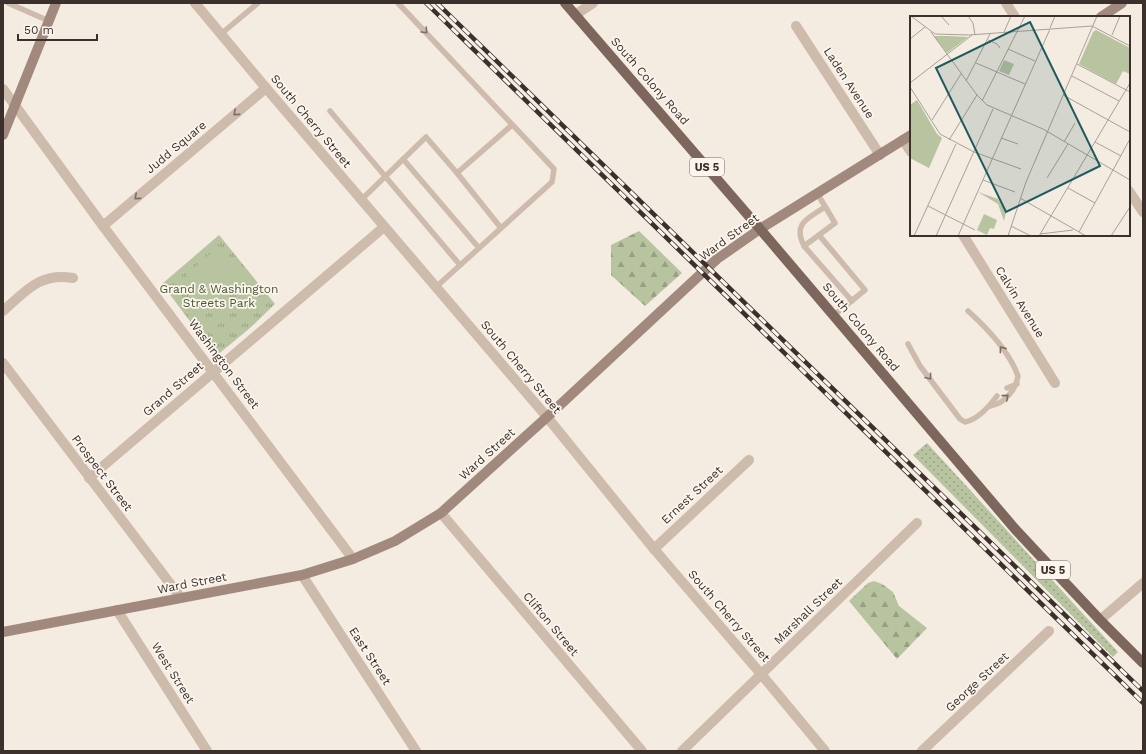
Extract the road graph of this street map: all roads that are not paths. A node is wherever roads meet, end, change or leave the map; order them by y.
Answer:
1 (8, 3) edge
2 (56, 3) edge
3 (195, 3) edge
4 (258, 3) edge
5 (398, 3) edge
6 (565, 3) edge
7 (593, 3) edge
8 (1006, 3) edge
9 (1122, 3) edge
10 (575, 15) junction
11 (1014, 16) edge
12 (1102, 16) edge
13 (49, 21) junction
14 (796, 26) dead end
15 (221, 34) junction
16 (266, 88) junction
17 (3, 89) edge
18 (15, 105) junction
19 (330, 111) dead end
20 (512, 125) junction
21 (3, 135) edge
22 (907, 138) edge
23 (910, 148) edge
24 (880, 155) junction
25 (403, 159) junction
26 (456, 173) junction
27 (385, 177) junction
28 (1130, 192) edge
29 (817, 194) junction
30 (361, 200) junction
31 (825, 207) junction
32 (1143, 212) edge
33 (103, 226) junction
34 (384, 227) junction
35 (501, 228) junction
36 (760, 229) junction
37 (819, 235) junction
38 (964, 236) edge
39 (804, 246) junction
40 (479, 248) junction
41 (460, 265) junction
42 (73, 278) dead end
43 (436, 287) junction
44 (852, 301) junction
45 (3, 311) edge
46 (968, 311) dead end
47 (834, 315) junction
48 (908, 344) dead end
49 (3, 363) edge
50 (213, 371) junction
51 (1055, 383) dead end
52 (1017, 384) junction
53 (1007, 388) dead end
54 (997, 396) dead end
55 (990, 406) junction
56 (547, 418) junction
57 (749, 460) dead end
58 (89, 478) junction
59 (441, 513) junction
60 (917, 523) dead end
61 (654, 549) junction
62 (353, 559) junction
63 (302, 575) junction
64 (1143, 583) edge
65 (181, 598) junction
66 (117, 610) junction
67 (1100, 620) junction
68 (1049, 631) dead end
69 (3, 632) edge
70 (1143, 662) edge
71 (761, 674) junction
72 (207, 751) edge
73 (416, 751) edge
74 (642, 751) edge
75 (682, 751) edge
76 (825, 751) edge
77 (922, 751) edge

1 - 13 lane
2 - 13 street
3 - 15 street, South Cherry Street
4 - 15 lane
5 -> 20 lane
6 - 10 main road, South Colony Road / US 5
7 - 10 street
8 - 11 street
9 - 12 street
10 - 36 main road, South Colony Road / US 5
13 - 18 street
14 - 24 street, Laden Avenue
15 - 16 street, South Cherry Street
16 - 30 street, South Cherry Street
16 -> 33 street, Judd Square
17 - 18 street, Washington Street
18 - 21 street
18 - 33 street, Washington Street
19 - 27 lane
20 - 26 lane
20 - 35 lane
22 - 23 street
22 - 24 street, Ward Street
24 - 29 street, Ward Street
25 - 26 lane
25 - 27 lane
25 - 40 lane
26 - 35 lane
27 - 30 lane
27 - 41 lane
28 - 32 street
29 - 31 lane
29 - 36 street, Ward Street
30 - 34 street, South Cherry Street
31 - 37 lane
31 - 39 lane
33 - 50 street, Washington Street
34 - 43 street, South Cherry Street
34 - 50 street, Grand Street
35 - 40 lane
36 - 47 main road, South Colony Road / US 5
36 - 56 street, Ward Street
37 - 39 lane
37 - 44 lane
38 - 51 street, Calvin Avenue
39 - 44 lane
40 - 41 lane
41 - 43 lane
42 - 45 street
43 - 56 street, South Cherry Street
44 - 47 lane
52 -> 46 lane
47 - 67 main road, South Colony Road / US 5
48 -> 55 lane
49 - 58 street, Prospect Street
50 - 58 street, Grand Street
50 - 62 street, Washington Street
52 - 53 lane
55 -> 52 lane
54 - 55 lane
56 - 59 street, Ward Street
56 - 61 street, South Cherry Street
57 - 61 street, Ernest Street
58 - 65 street, Prospect Street
59 - 62 street, Ward Street
59 - 74 street, Clifton Street
60 - 71 street, Marshall Street
61 - 71 street, South Cherry Street
62 - 63 street, Ward Street
63 - 65 street, Ward Street
63 - 73 street, East Street
64 - 67 street
65 - 66 street, Ward Street
66 - 69 street, Ward Street
66 - 72 street, West Street
67 - 70 main road, South Colony Road / US 5
68 - 77 street, George Street
71 - 75 street, Marshall Street
71 - 76 street, South Cherry Street

